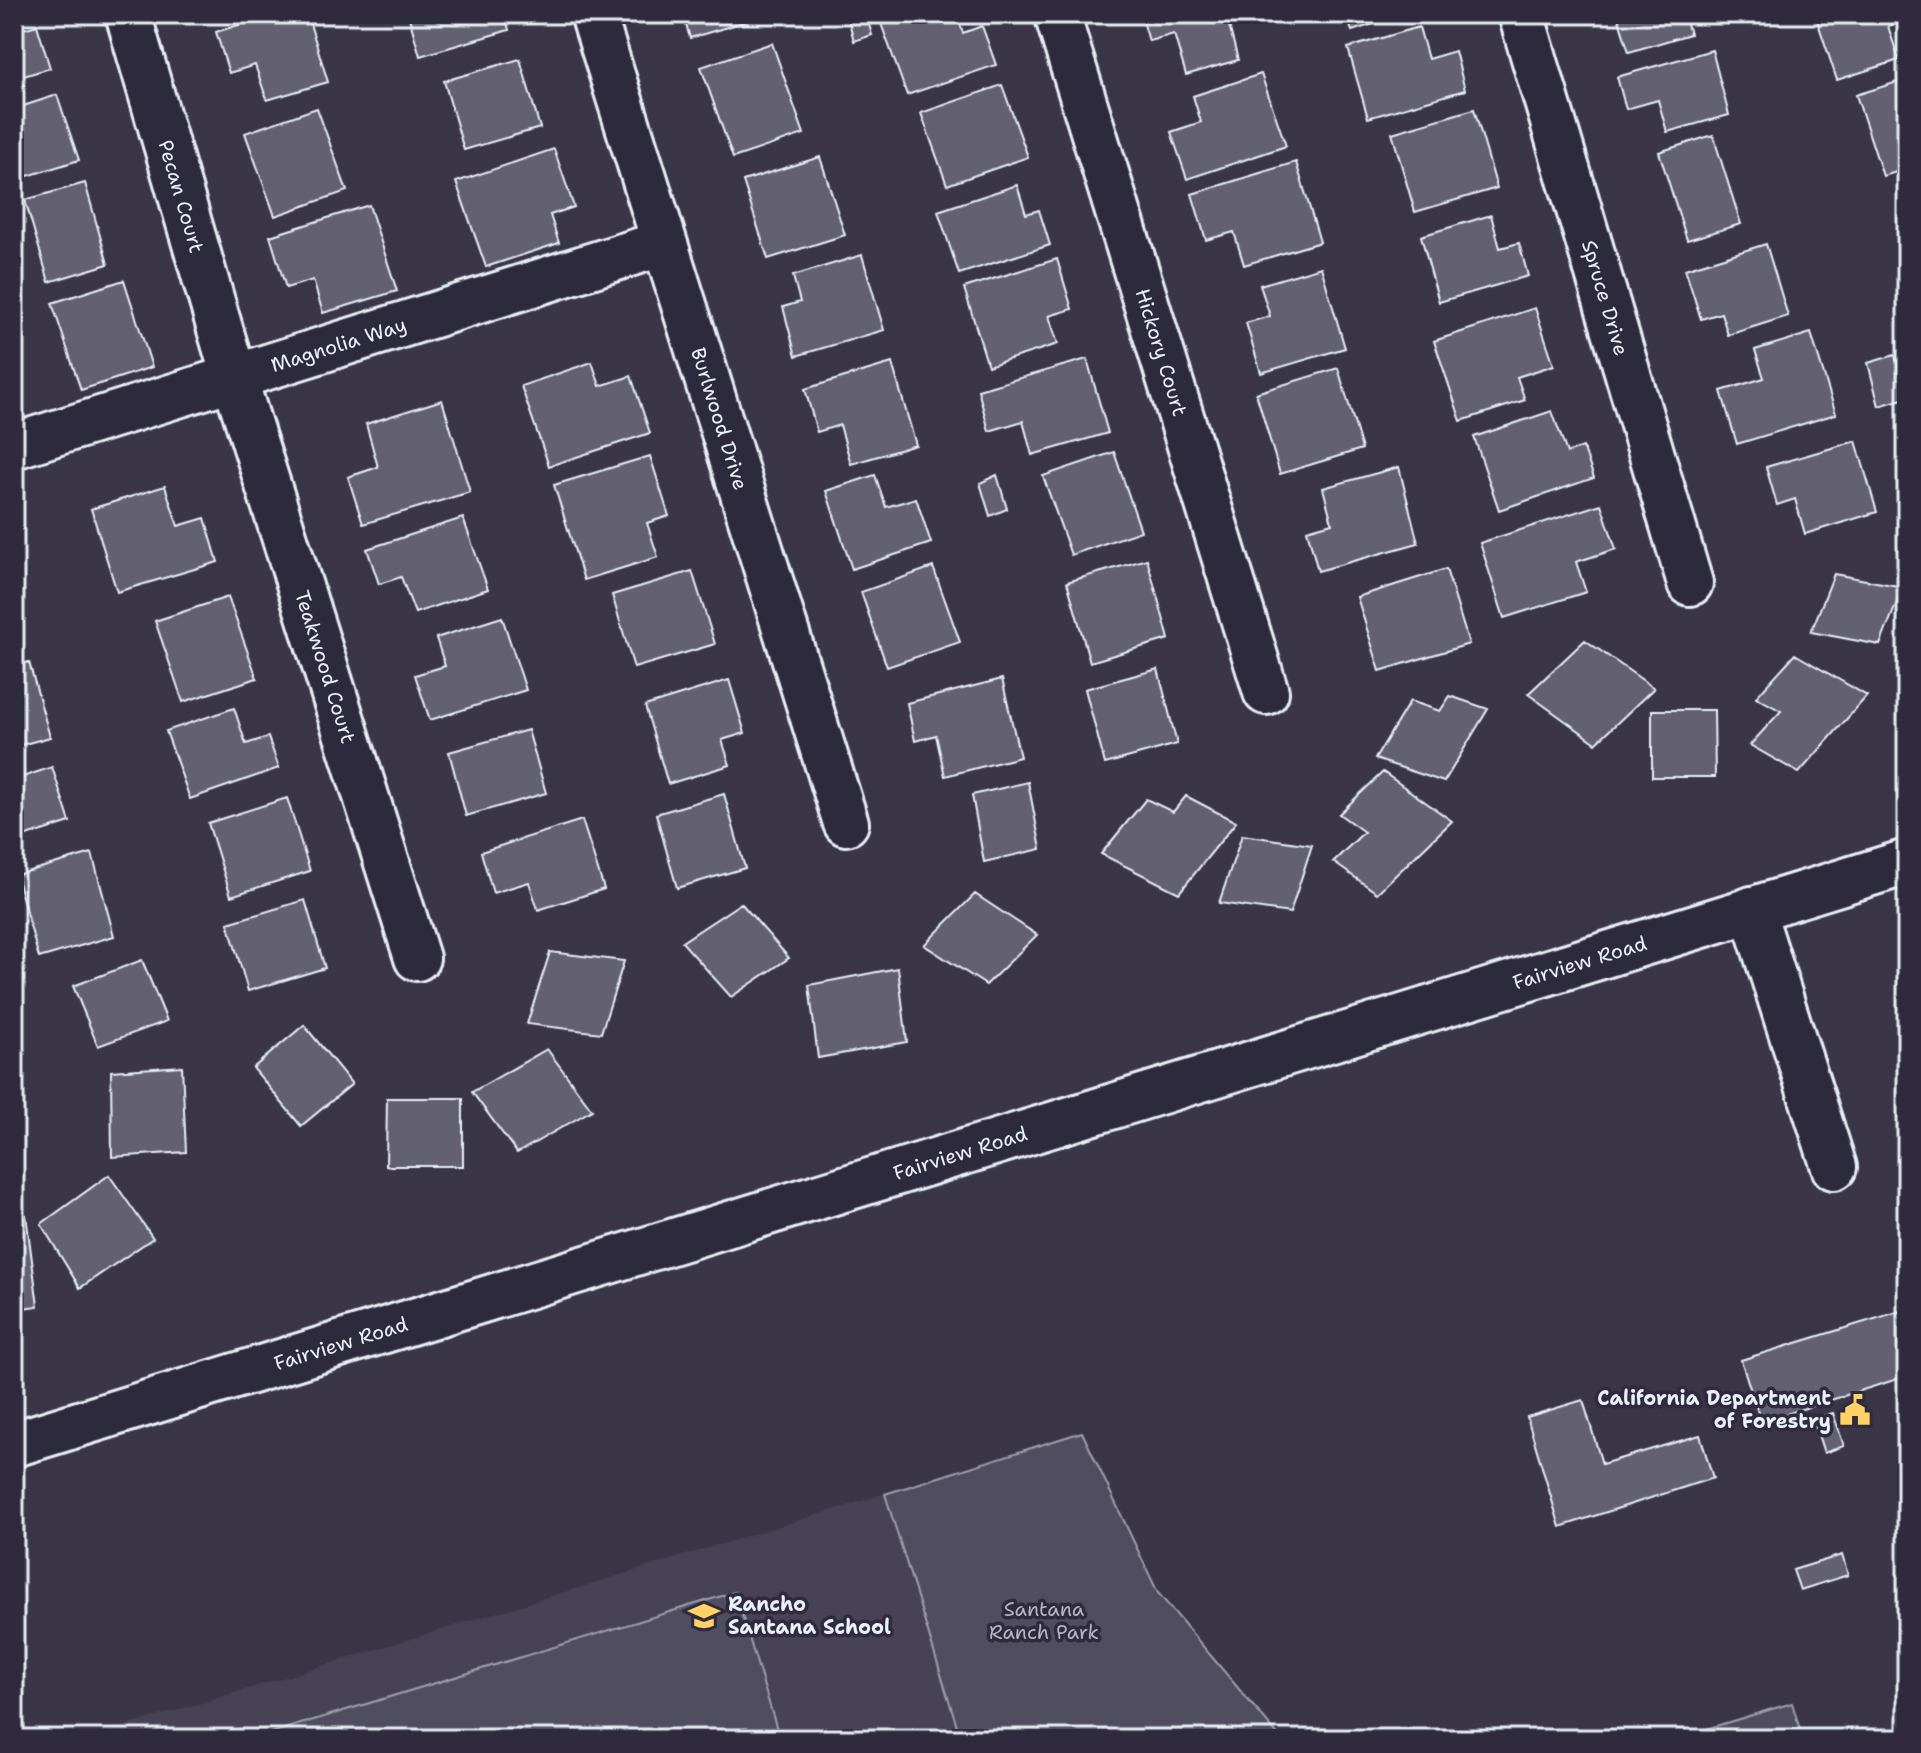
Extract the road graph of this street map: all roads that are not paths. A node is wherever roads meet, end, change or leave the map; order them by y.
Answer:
1 (128, 14) edge
2 (593, 14) edge
3 (1057, 14) edge
4 (1521, 14) edge
5 (664, 243) junction
6 (234, 377) junction
7 (14, 446) edge
8 (1690, 583) dead end
9 (1266, 692) dead end
10 (846, 823) dead end
11 (1907, 862) edge
12 (1752, 909) junction
13 (417, 958) dead end
14 (1834, 1167) dead end
15 (14, 1444) edge

1 - 6 street, Pecan Court
2 - 5 street, Burlwood Drive
3 - 9 street, Hickory Court
4 - 8 street, Spruce Drive
5 - 6 street, Magnolia Way
5 - 10 street, Burlwood Drive
6 - 7 street, Magnolia Way
6 - 13 street, Teakwood Court
11 - 12 street, Fairview Road
12 - 14 street
12 - 15 street, Fairview Road

